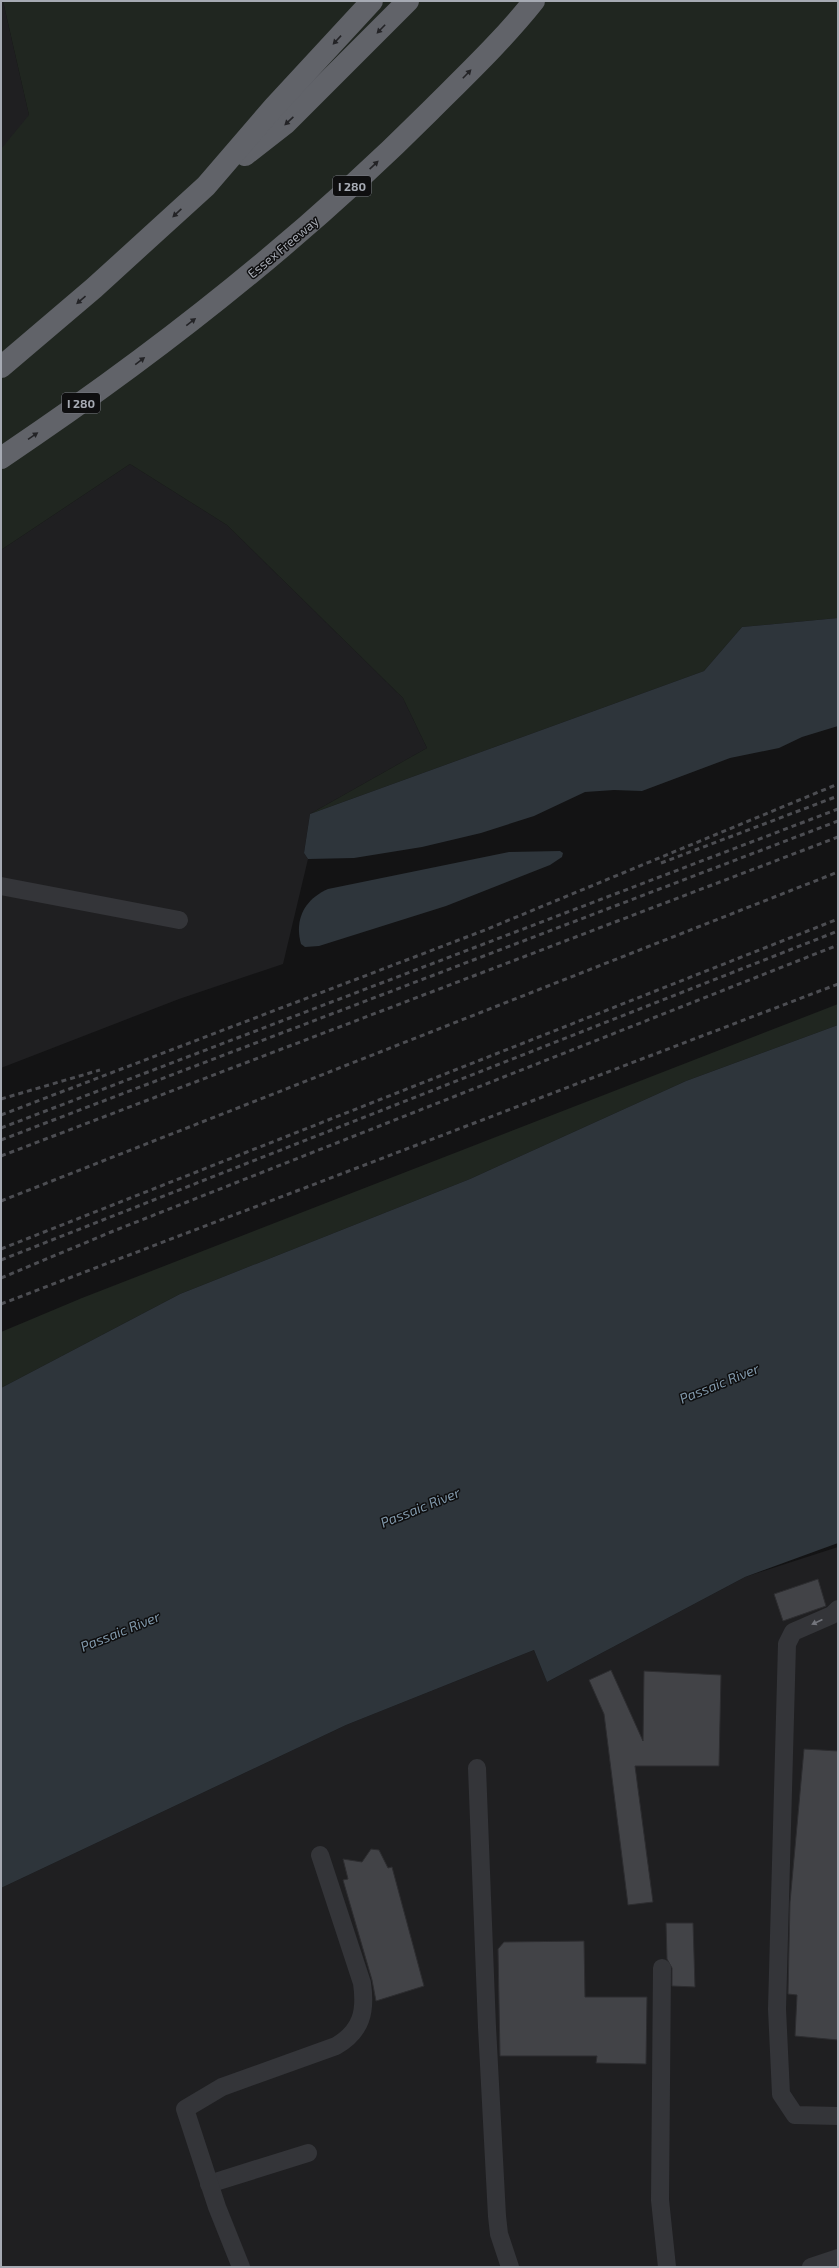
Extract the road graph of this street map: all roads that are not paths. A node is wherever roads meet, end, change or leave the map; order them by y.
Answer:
1 (372, 1) edge
2 (408, 1) edge
3 (533, 4) edge
4 (206, 186) junction
5 (1, 367) edge
6 (1, 458) edge
7 (1, 886) edge
8 (179, 920) dead end
9 (838, 1609) edge
10 (477, 1768) dead end
11 (320, 1855) dead end
12 (662, 1968) dead end
13 (838, 2116) edge
14 (308, 2153) dead end
15 (209, 2184) junction
16 (838, 2258) edge
17 (241, 2267) edge
18 (510, 2267) edge
19 (667, 2267) edge
20 (811, 2267) edge

1 -> 4 highway
2 -> 4 highway
6 -> 3 highway, Essex Freeway / I 280
4 -> 5 highway
7 - 8 street
9 -> 13 street
10 - 18 street
11 - 15 street
12 - 19 street
14 - 15 street
15 - 17 street
16 - 20 street

